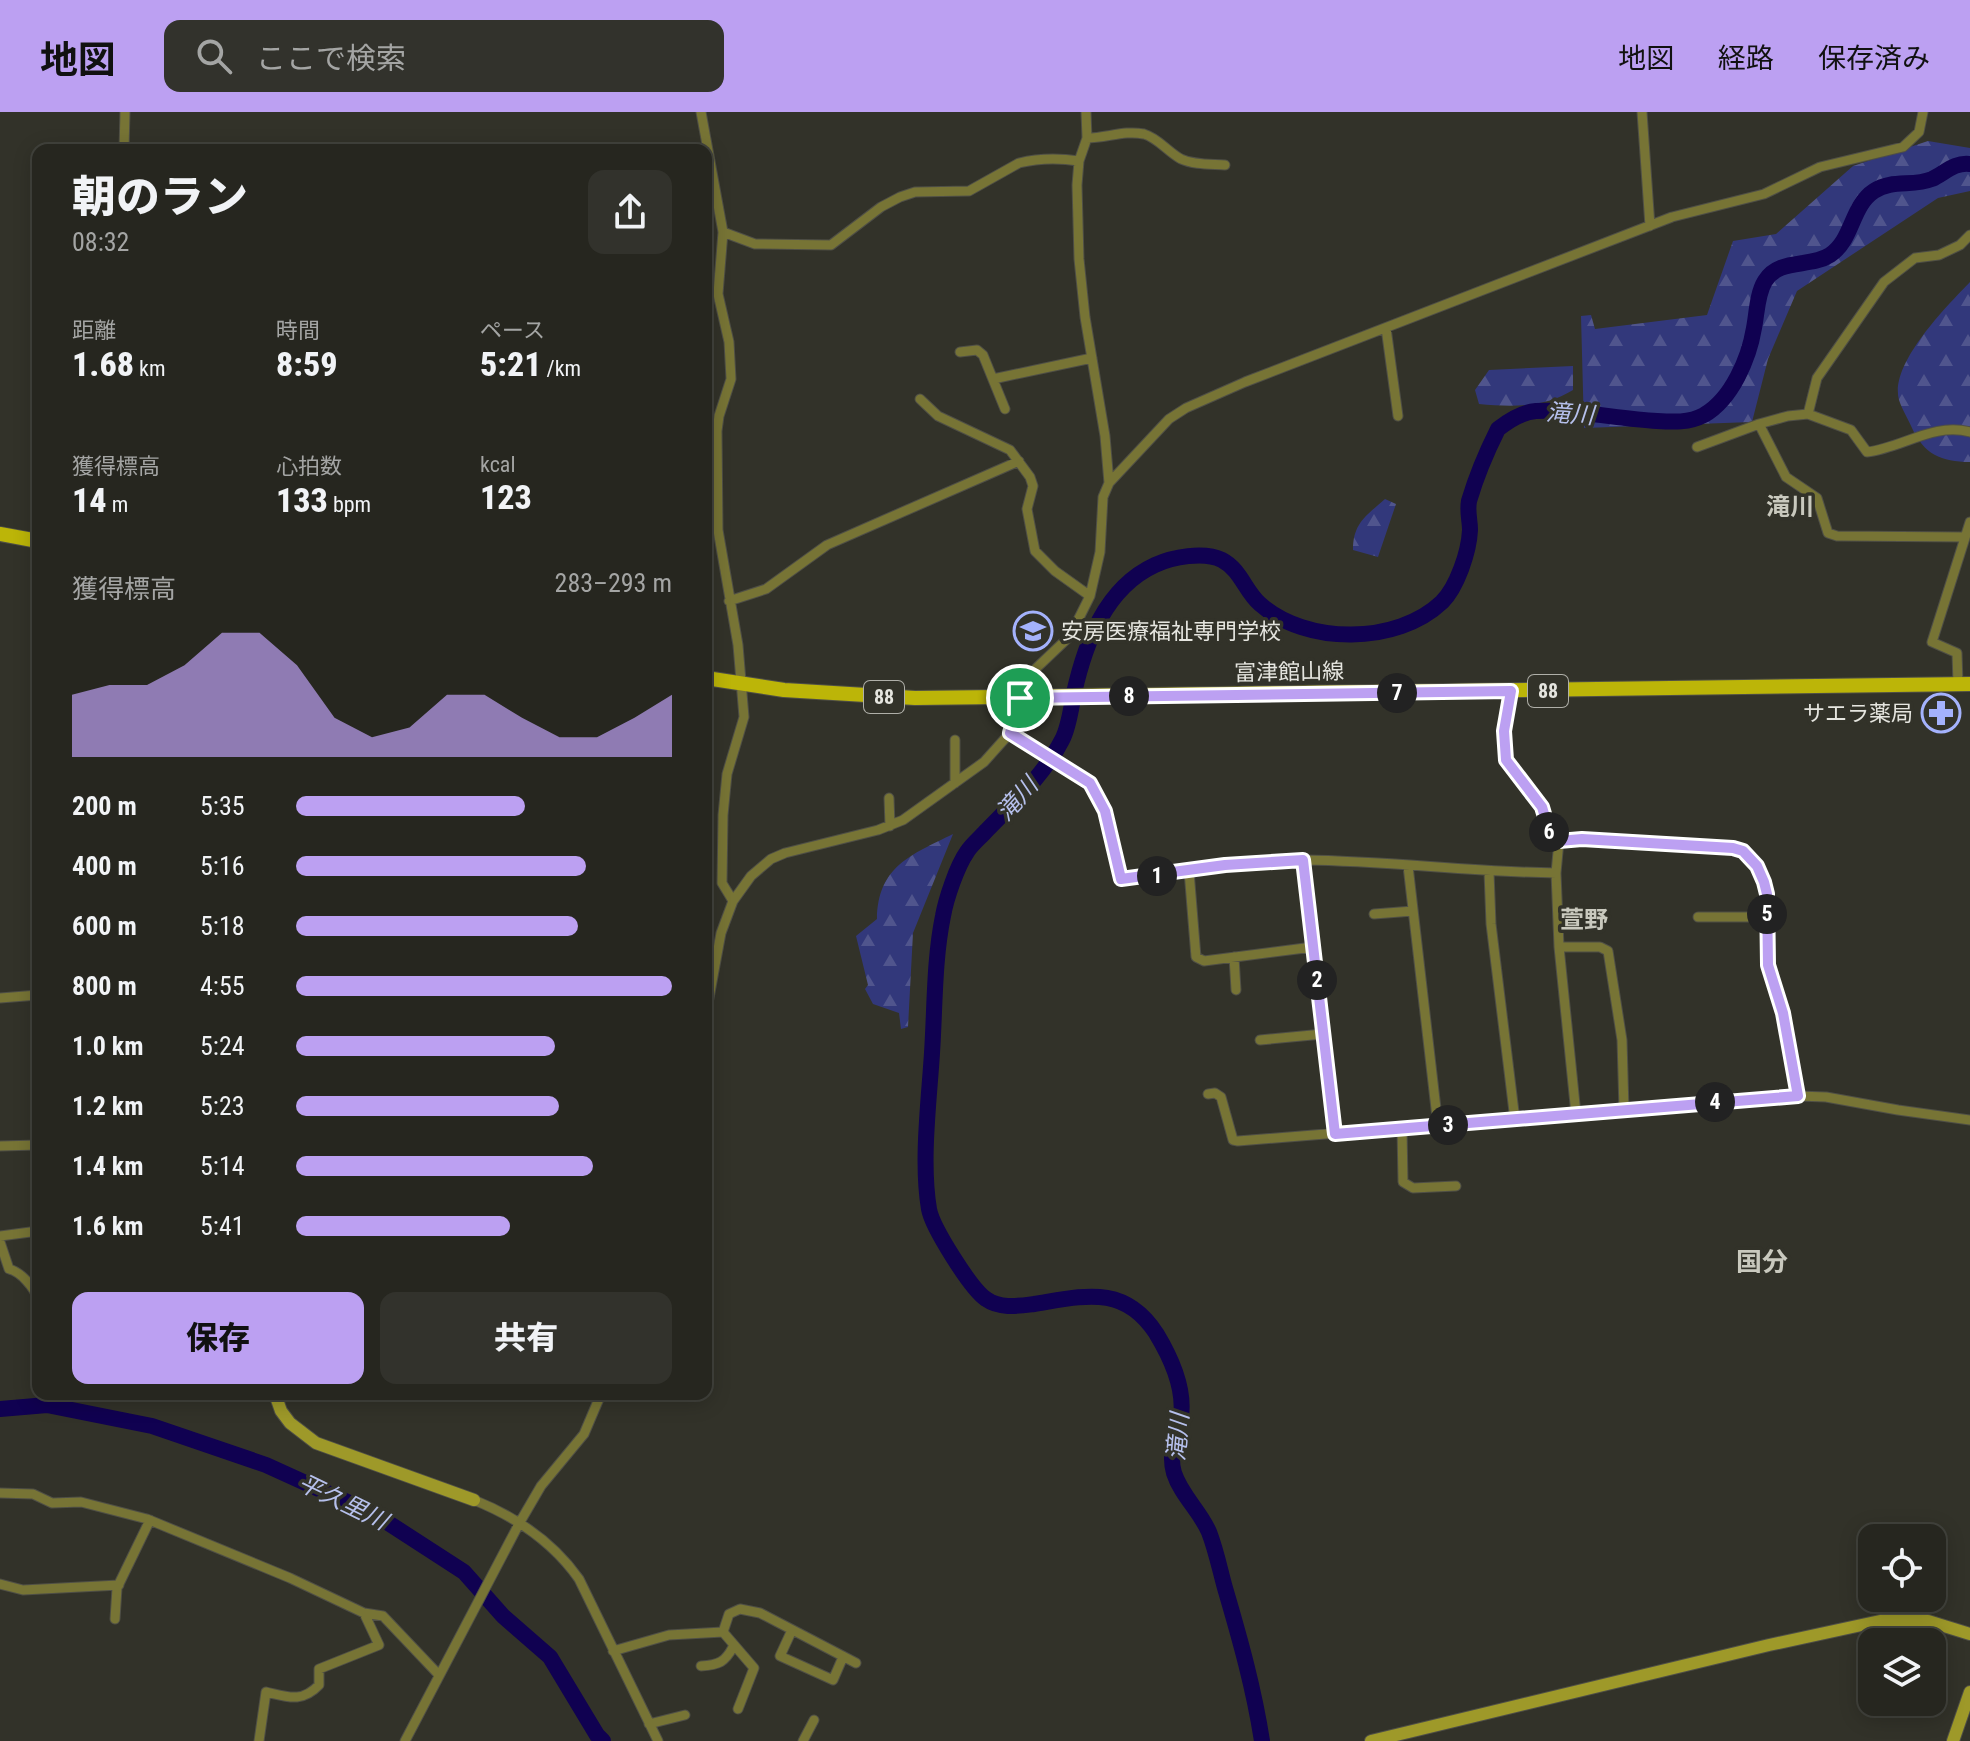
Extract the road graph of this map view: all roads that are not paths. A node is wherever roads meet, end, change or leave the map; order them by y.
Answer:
1 (125, 112) edge
2 (701, 112) edge
3 (1086, 112) edge
4 (1642, 112) edge
5 (1923, 112) edge
6 (1087, 138) junction
7 (124, 144) edge
8 (707, 144) edge
9 (1079, 161) junction
10 (1225, 165) dead end
11 (712, 172) edge
12 (1650, 226) junction
13 (723, 232) junction
14 (1970, 235) edge
15 (1386, 328) junction
16 (960, 352) dead end
17 (1092, 358) junction
18 (993, 379) junction
19 (920, 399) dead end
20 (1005, 409) dead end
21 (1808, 414) junction
22 (1398, 416) dead end
23 (1759, 424) junction
24 (1970, 432) edge
25 (1697, 447) dead end
26 (1019, 461) junction
27 (1109, 483) junction
28 (1970, 522) edge
29 (0, 534) edge
30 (1965, 537) junction
31 (32, 540) edge
32 (1090, 596) junction
33 (729, 601) junction
34 (712, 679) edge
35 (741, 684) junction
36 (1964, 684) edge
37 (1511, 691) junction
38 (1020, 698) junction
39 (1010, 733) junction
40 (955, 740) dead end
41 (955, 783) junction
42 (889, 798) dead end
43 (890, 826) junction
44 (1559, 841) junction
45 (1303, 860) junction
46 (1408, 866) junction
47 (1189, 871) junction
48 (1489, 872) junction
49 (1556, 873) junction
50 (733, 901) junction
51 (1413, 911) junction
52 (1374, 914) dead end
53 (1698, 917) dead end
54 (1767, 917) junction
55 (1313, 947) junction
56 (1559, 947) junction
57 (1234, 957) junction
58 (712, 982) edge
59 (1236, 990) dead end
60 (32, 995) edge
61 (0, 998) edge
62 (1323, 1034) junction
63 (1260, 1040) dead end
64 (1208, 1094) dead end
65 (1798, 1096) junction
66 (1624, 1110) junction
67 (1576, 1114) junction
68 (1515, 1120) junction
69 (1970, 1120) edge
70 (1438, 1126) junction
71 (1402, 1129) junction
72 (1335, 1134) junction
73 (32, 1145) edge
74 (0, 1146) edge
75 (1456, 1186) dead end
76 (32, 1232) edge
77 (0, 1239) edge
78 (4, 1270) edge
79 (32, 1288) edge
80 (277, 1400) edge
81 (598, 1400) edge
82 (0, 1493) edge
83 (474, 1500) joint
84 (150, 1520) junction
85 (520, 1522) junction
86 (0, 1584) edge
87 (119, 1585) junction
88 (364, 1613) junction
89 (115, 1619) dead end
90 (792, 1630) junction
91 (723, 1632) junction
92 (1970, 1634) edge
93 (733, 1647) junction
94 (613, 1651) junction
95 (843, 1657) junction
96 (856, 1663) dead end
97 (701, 1666) dead end
98 (439, 1675) junction
99 (1970, 1692) edge
100 (738, 1709) dead end
101 (685, 1715) dead end
102 (814, 1720) dead end
103 (649, 1724) junction
104 (259, 1741) edge
105 (405, 1741) edge
106 (658, 1741) edge
107 (803, 1741) edge
108 (1371, 1741) edge
109 (1953, 1741) edge

1 - 7 street
2 - 8 street
3 - 6 street
4 - 12 street
5 - 12 street
6 - 9 street
6 - 10 street
9 - 13 street
9 - 17 street
11 - 13 street
12 - 15 street
13 - 33 street
14 - 21 street
15 - 22 street
15 - 27 street
16 - 18 street
17 - 18 street
17 - 27 street
18 - 20 street
19 - 26 street
21 - 23 street
21 - 24 street
23 - 25 street
23 - 30 street
26 - 32 street
26 - 33 street
27 - 32 street
28 - 30 street
29 - 31 main road
30 - 36 street
32 - 38 street
33 - 35 street
34 - 35 main road, 富津館山線 / 88
35 - 38 main road, 富津館山線 / 88
35 - 50 street
36 - 37 main road, 富津館山線 / 88
37 - 38 main road, 富津館山線 / 88
37 - 44 street
38 - 39 street
39 - 41 street
39 - 47 street
40 - 41 street
41 - 43 street
42 - 43 street
43 - 50 street
44 - 49 street
44 - 54 street
45 - 46 street
45 - 47 street
45 - 55 street
46 - 48 street
46 - 51 street
47 - 57 street
48 - 49 street
48 - 68 street
49 - 56 street
50 - 58 street
51 - 52 street
51 - 70 street
53 - 54 street
54 - 65 street
55 - 57 street
55 - 62 street
56 - 66 street
56 - 67 street
57 - 59 street
60 - 61 street
62 - 63 street
62 - 72 street
64 - 72 street
65 - 66 street
65 - 69 street
66 - 67 street
67 - 68 street
68 - 70 street
70 - 71 street
71 - 72 street
71 - 75 street
73 - 74 street
76 - 77 street
77 - 78 street
78 - 79 street
80 - 83 street
81 - 85 street
82 - 84 street
83 - 85 street
84 - 87 street
84 - 88 street
85 - 94 street
85 - 98 street
86 - 87 street
87 - 89 street
88 - 98 street
88 - 104 street
90 - 91 street
90 - 95 street
90 - 95 street
91 - 93 street
91 - 94 street
92 - 108 street
93 - 97 street
93 - 100 street
94 - 103 street
95 - 96 street
98 - 105 street
99 - 109 street
101 - 103 street
102 - 107 street
103 - 106 street

